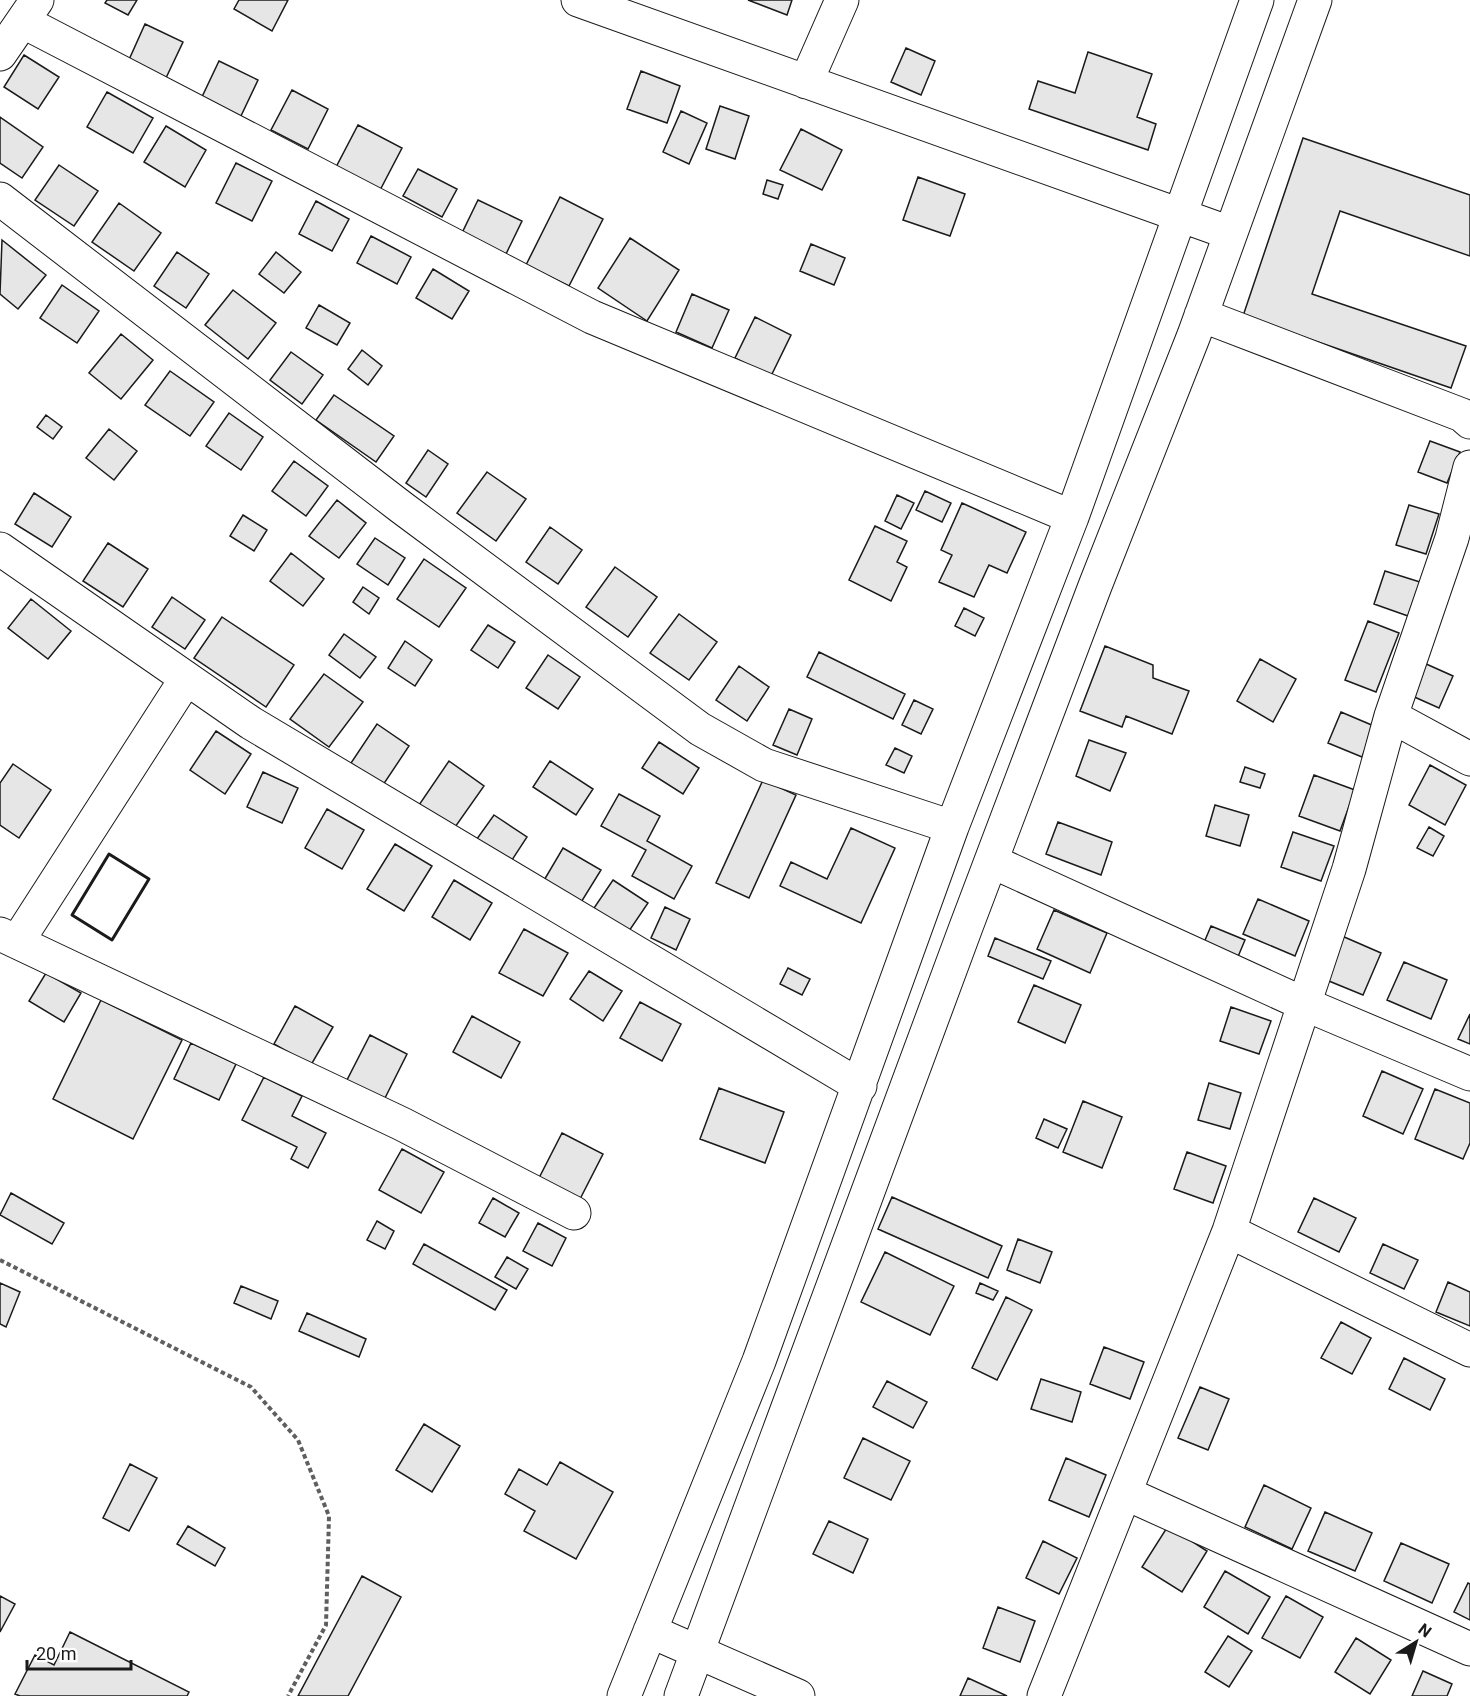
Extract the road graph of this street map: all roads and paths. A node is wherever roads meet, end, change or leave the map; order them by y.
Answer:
1 (578, 0) edge
2 (842, 0) edge
3 (1257, 0) edge
4 (1315, 0) edge
5 (30, 11) edge
6 (0, 54) edge
7 (806, 82) junction
8 (0, 200) edge
9 (1179, 214) junction
10 (1230, 233) junction
11 (1201, 315) junction
12 (1470, 422) edge
13 (1467, 487) edge
14 (1072, 517) junction
15 (0, 549) edge
16 (186, 679) junction
17 (1391, 716) junction
18 (1470, 759) edge
19 (952, 826) junction
20 (991, 861) junction
21 (8, 938) edge
22 (1302, 1003) junction
23 (1470, 1074) edge
24 (860, 1086) junction
25 (574, 1214) dead end
26 (1229, 1231) junction
27 (0, 1260) edge
28 (1470, 1350) edge
29 (1125, 1493) junction
30 (650, 1631) junction
31 (1470, 1649) edge
32 (697, 1652) junction
33 (288, 1696) edge
34 (624, 1696) edge
35 (681, 1696) edge
36 (798, 1696) edge
37 (1044, 1696) edge

1 - 7 street
2 - 7 street
3 - 9 street
4 - 10 street
5 - 6 street
5 - 14 street
7 - 9 street
8 - 19 street
9 - 10 street
9 - 14 street
10 - 11 street
11 - 12 street
11 - 20 street
13 - 17 street
14 - 19 street
15 - 16 street
16 - 21 street
16 - 24 street
17 - 18 street
17 - 22 street
19 - 24 street
20 - 22 street
20 - 32 street
21 - 25 street
22 - 23 street
22 - 26 street
24 - 30 street
26 - 28 street
26 - 29 street
27 - 33 path
29 - 31 street
29 - 37 street
30 - 32 street
30 - 34 street
32 - 35 street
32 - 36 street

